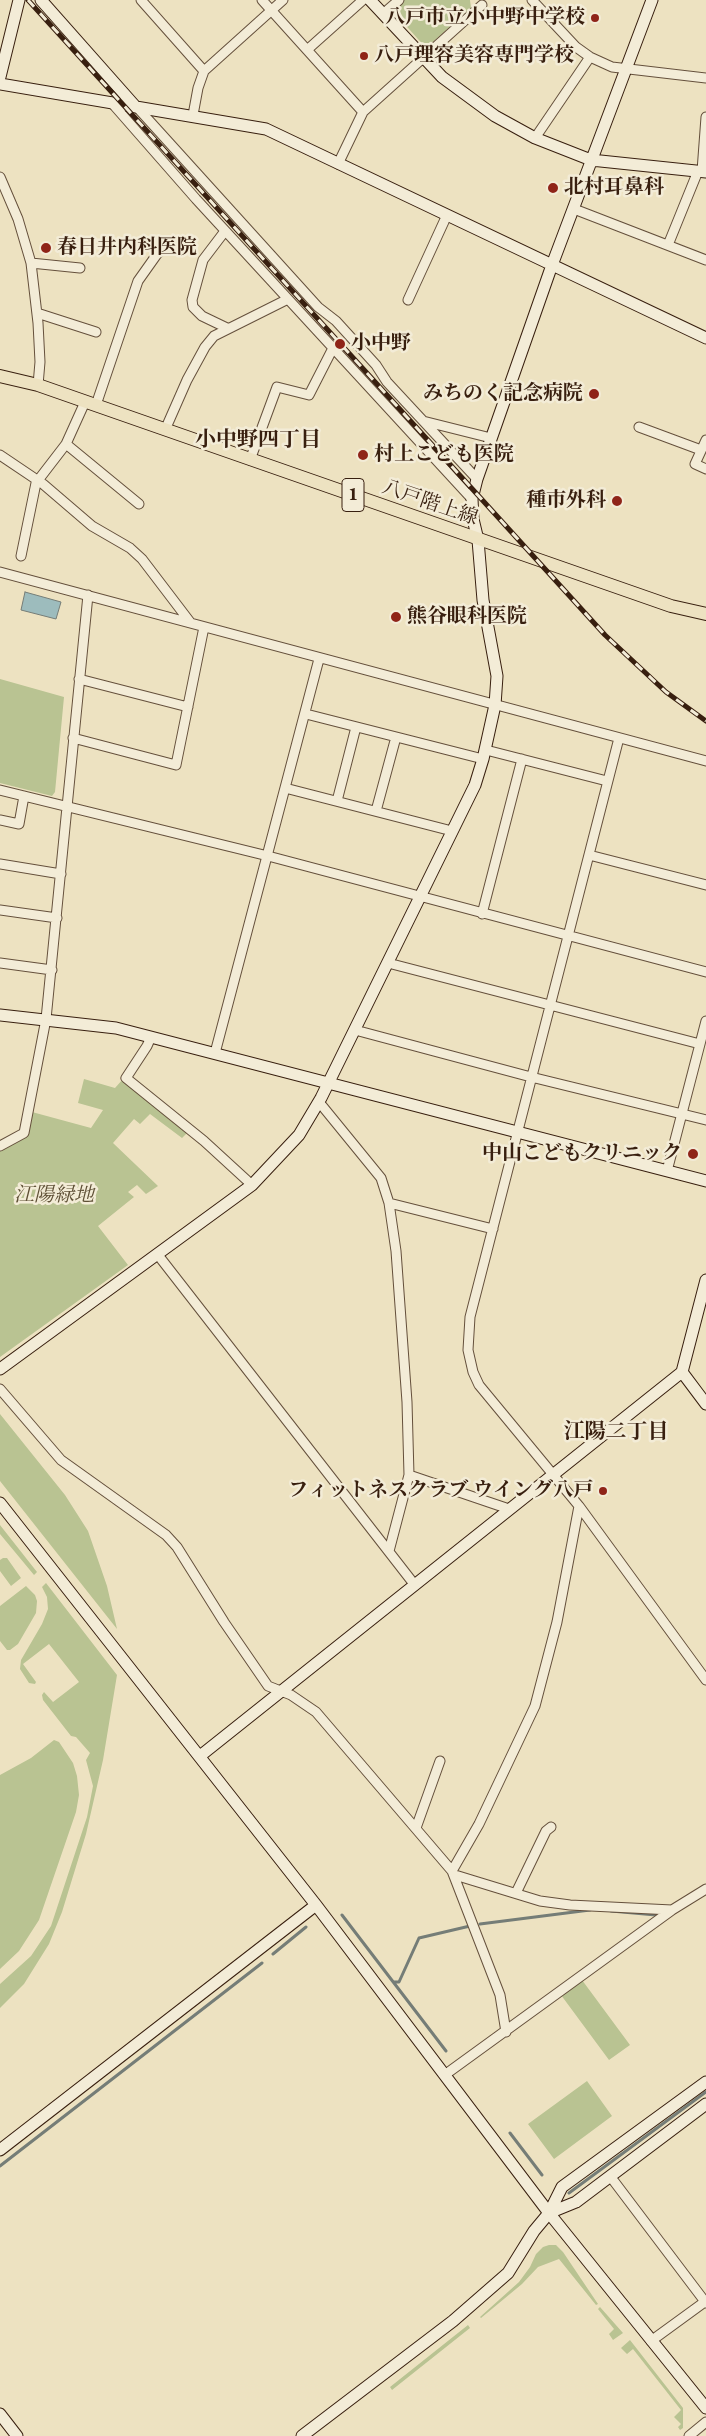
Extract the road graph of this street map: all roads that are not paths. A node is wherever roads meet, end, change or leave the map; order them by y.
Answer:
1 (20, 0) edge
2 (41, 0) edge
3 (140, 0) edge
4 (262, 0) edge
5 (283, 0) edge
6 (363, 0) edge
7 (370, 0) edge
8 (399, 0) edge
9 (532, 0) edge
10 (652, 0) edge
11 (482, 2) edge
12 (271, 11) junction
13 (383, 14) junction
14 (307, 50) junction
15 (590, 57) junction
16 (423, 58) junction
17 (625, 69) junction
18 (204, 71) junction
19 (0, 77) edge
20 (706, 78) edge
21 (0, 84) edge
22 (110, 101) junction
23 (134, 105) junction
24 (363, 112) junction
25 (193, 115) junction
26 (706, 117) edge
27 (535, 138) junction
28 (591, 160) junction
29 (338, 164) junction
30 (702, 171) edge
31 (0, 177) edge
32 (574, 209) junction
33 (447, 215) junction
34 (225, 231) junction
35 (668, 246) junction
36 (160, 250) dead end
37 (706, 260) edge
38 (31, 262) junction
39 (552, 265) junction
40 (80, 268) dead end
41 (288, 299) junction
42 (408, 300) dead end
43 (37, 313) junction
44 (227, 328) junction
45 (96, 332) dead end
46 (706, 338) edge
47 (333, 348) junction
48 (0, 376) edge
49 (38, 385) junction
50 (90, 404) junction
51 (423, 421) junction
52 (640, 427) dead end
53 (165, 430) junction
54 (491, 438) junction
55 (706, 440) edge
56 (66, 444) junction
57 (701, 450) junction
58 (0, 455) edge
59 (250, 460) junction
60 (706, 469) edge
61 (477, 479) junction
62 (38, 480) junction
63 (472, 499) junction
64 (139, 504) dead end
65 (478, 540) junction
66 (21, 556) dead end
67 (0, 572) edge
68 (88, 595) junction
69 (706, 614) edge
70 (190, 622) junction
71 (204, 627) junction
72 (319, 659) junction
73 (79, 679) junction
74 (495, 705) junction
75 (188, 707) junction
76 (306, 714) junction
77 (356, 727) junction
78 (396, 737) junction
79 (73, 738) junction
80 (619, 738) junction
81 (484, 754) junction
82 (522, 759) junction
83 (706, 761) edge
84 (607, 781) junction
85 (284, 788) junction
86 (0, 790) edge
87 (24, 796) junction
88 (337, 801) junction
89 (66, 807) junction
90 (376, 812) junction
91 (0, 820) edge
92 (452, 831) junction
93 (589, 855) junction
94 (268, 856) junction
95 (0, 864) edge
96 (61, 874) junction
97 (706, 884) edge
98 (420, 897) junction
99 (0, 910) edge
100 (482, 914) junction
101 (57, 918) junction
102 (568, 936) junction
103 (0, 963) edge
104 (388, 963) junction
105 (52, 970) junction
106 (706, 972) edge
107 (550, 1005) junction
108 (0, 1015) edge
109 (46, 1019) junction
110 (706, 1021) edge
111 (355, 1030) junction
112 (151, 1037) junction
113 (700, 1044) junction
114 (215, 1053) junction
115 (531, 1077) junction
116 (328, 1083) junction
117 (319, 1102) junction
118 (682, 1114) junction
119 (706, 1120) edge
120 (517, 1132) junction
121 (0, 1146) edge
122 (667, 1170) junction
123 (706, 1181) edge
124 (252, 1185) junction
125 (389, 1203) junction
126 (493, 1229) junction
127 (158, 1255) junction
128 (706, 1280) edge
129 (0, 1369) edge
130 (682, 1372) junction
131 (0, 1389) edge
132 (706, 1404) edge
133 (553, 1474) junction
134 (409, 1475) junction
135 (0, 1503) edge
136 (578, 1506) junction
137 (509, 1509) junction
138 (389, 1551) junction
139 (414, 1584) junction
140 (706, 1680) edge
141 (280, 1691) junction
142 (200, 1756) junction
143 (440, 1761) dead end
144 (551, 1827) dead end
145 (416, 1828) junction
146 (454, 1873) junction
147 (706, 1889) edge
148 (516, 1893) junction
149 (316, 1905) junction
150 (672, 1910) junction
151 (506, 2032) junction
152 (446, 2074) junction
153 (706, 2082) edge
154 (706, 2104) edge
155 (0, 2150) edge
156 (610, 2176) junction
157 (550, 2213) junction
158 (706, 2302) edge
159 (651, 2342) junction
160 (702, 2395) edge
161 (706, 2408) edge
162 (0, 2414) edge
163 (706, 2422) edge
164 (17, 2436) edge
165 (302, 2436) edge
166 (689, 2436) edge

1 - 19 street
2 - 23 street
3 - 18 street
4 - 12 street
5 - 12 street
6 - 14 street
7 - 13 street
8 - 13 street
9 - 15 street
10 - 17 street
11 - 16 street
12 - 14 street
12 - 18 street
13 - 16 street
14 - 24 street
15 - 17 street
15 - 27 street
16 - 24 street
16 - 27 street
17 - 20 street
17 - 28 street
18 - 25 street
21 - 22 street
22 - 23 street
22 - 34 street
23 - 25 street
23 - 51 street
24 - 29 street
25 - 29 street
26 - 30 street
27 - 28 street
28 - 30 street
28 - 32 street
29 - 33 street
30 - 35 street
31 - 38 street
32 - 35 street
32 - 39 street
33 - 39 street
33 - 42 street
34 - 41 street
34 - 44 street
35 - 37 street
36 - 50 street
38 - 40 street
38 - 43 street
39 - 46 street
39 - 54 street
41 - 44 street
41 - 47 street
43 - 45 street
43 - 49 street
44 - 53 street
47 - 59 street
47 - 63 street
48 - 49 main road, 八戸階上線 / 1
49 - 50 main road, 八戸階上線 / 1
50 - 53 main road, 八戸階上線 / 1
50 - 56 street
51 - 54 street
51 - 61 street
52 - 57 street
53 - 59 main road, 八戸階上線 / 1
54 - 61 street
55 - 57 street
56 - 62 street
56 - 64 street
57 - 60 street
58 - 62 street
59 - 65 main road, 八戸階上線 / 1
61 - 63 street
62 - 66 street
62 - 70 street
63 - 65 street
65 - 69 main road, 八戸階上線 / 1
65 - 74 street
67 - 68 street
68 - 70 street
68 - 73 street
70 - 71 street
71 - 72 street
71 - 75 street
72 - 74 street
72 - 76 street
73 - 75 street
73 - 79 street
74 - 80 street
74 - 81 street
75 - 79 street
76 - 77 street
76 - 85 street
77 - 78 street
77 - 88 street
78 - 81 street
78 - 90 street
79 - 89 street
80 - 83 street
80 - 84 street
81 - 82 street
81 - 92 street
82 - 84 street
82 - 100 street
84 - 93 street
85 - 88 street
85 - 94 street
86 - 87 street
87 - 89 street
87 - 91 street
88 - 90 street
89 - 94 street
89 - 96 street
90 - 92 street
92 - 98 street
93 - 97 street
93 - 102 street
94 - 98 street
94 - 114 street
95 - 96 street
96 - 101 street
98 - 100 street
98 - 104 street
99 - 101 street
100 - 102 street
101 - 105 street
102 - 106 street
102 - 107 street
103 - 105 street
104 - 107 street
104 - 111 street
105 - 109 street
107 - 113 street
107 - 115 street
108 - 109 street
109 - 112 street
109 - 121 street
110 - 113 street
111 - 115 street
111 - 116 street
112 - 114 street
112 - 124 street
113 - 118 street
114 - 116 street
115 - 118 street
115 - 120 street
116 - 117 street
116 - 120 street
117 - 124 street
117 - 125 street
118 - 119 street
118 - 122 street
120 - 122 street
120 - 126 street
122 - 123 street
124 - 127 street
125 - 126 street
125 - 134 street
126 - 133 street
127 - 129 street
127 - 138 street
128 - 130 street
130 - 132 street
130 - 133 street
131 - 141 street
133 - 136 street
133 - 137 street
134 - 137 street
134 - 138 street
135 - 142 street
136 - 140 street
136 - 146 street
137 - 139 street
138 - 139 street
139 - 141 street
141 - 142 street
141 - 145 street
142 - 149 street
143 - 145 street
144 - 148 street
145 - 146 street
146 - 148 street
146 - 151 street
147 - 150 street
148 - 150 street
149 - 152 street
149 - 155 street
150 - 151 street
151 - 152 street
152 - 157 street
153 - 157 street
154 - 156 street
156 - 157 street
156 - 158 street
157 - 159 street
157 - 165 street
158 - 159 street
159 - 160 street
160 - 161 street
162 - 164 street
163 - 166 street

